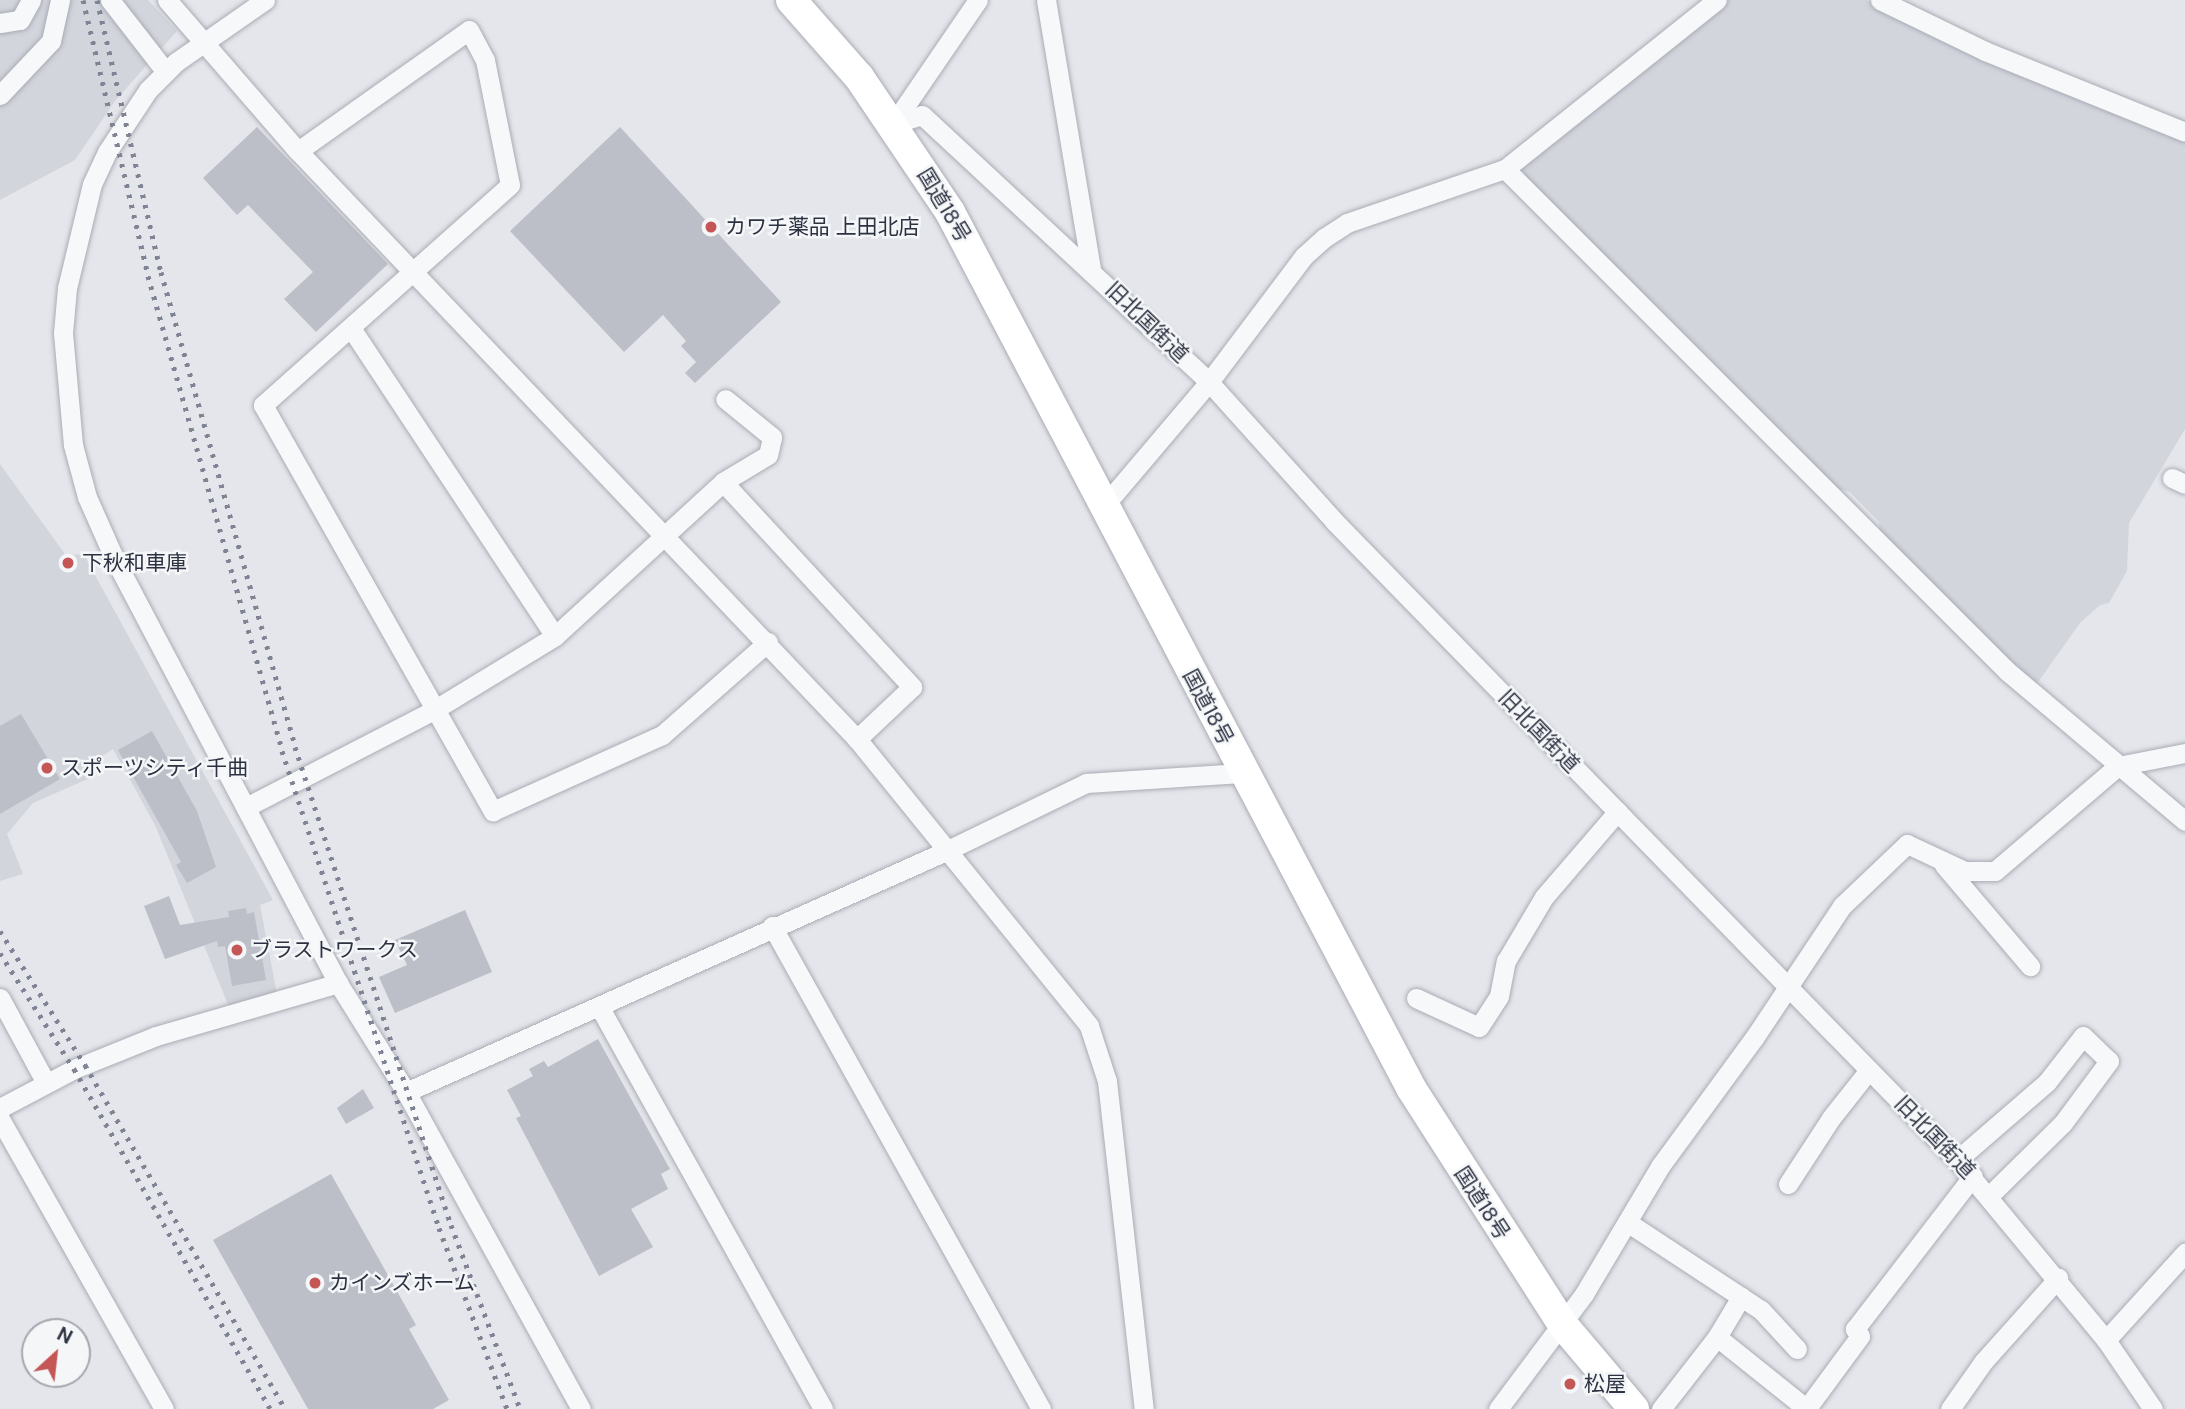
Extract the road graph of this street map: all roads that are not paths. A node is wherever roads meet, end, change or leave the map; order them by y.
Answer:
1 (32, 0) edge
2 (60, 0) edge
3 (110, 0) edge
4 (167, 0) edge
5 (265, 0) edge
6 (791, 0) edge
7 (978, 0) edge
8 (1046, 0) edge
9 (1717, 0) edge
10 (1880, 0) edge
11 (0, 23) edge
12 (205, 40) junction
13 (166, 72) junction
14 (3, 87) edge
15 (893, 124) junction
16 (2185, 132) edge
17 (298, 151) junction
18 (1505, 169) junction
19 (1091, 268) junction
20 (412, 271) junction
21 (351, 328) junction
22 (1209, 382) junction
23 (725, 399) dead end
24 (723, 482) junction
25 (1103, 507) junction
26 (667, 535) junction
27 (555, 636) junction
28 (768, 642) junction
29 (434, 709) junction
30 (857, 739) junction
31 (2185, 754) edge
32 (2118, 766) junction
33 (1242, 773) junction
34 (248, 806) junction
35 (1618, 811) junction
36 (2185, 821) edge
37 (946, 851) junction
38 (1939, 859) junction
39 (772, 926) junction
40 (2030, 965) dead end
41 (338, 983) junction
42 (1788, 987) junction
43 (0, 998) edge
44 (1416, 998) dead end
45 (600, 1008) junction
46 (1869, 1070) junction
47 (46, 1083) junction
48 (406, 1092) junction
49 (0, 1108) edge
50 (0, 1119) edge
51 (1957, 1160) junction
52 (1973, 1176) junction
53 (1788, 1184) dead end
54 (1990, 1195) junction
55 (1627, 1222) junction
56 (2185, 1253) edge
57 (2058, 1278) junction
58 (1741, 1297) junction
59 (1563, 1325) junction
60 (1717, 1337) junction
61 (2106, 1340) junction
62 (1797, 1349) dead end
63 (164, 1409) edge
64 (581, 1409) edge
65 (823, 1409) edge
66 (1041, 1409) edge
67 (1144, 1409) edge
68 (1498, 1409) edge
69 (1634, 1409) edge
70 (1661, 1409) edge
71 (1807, 1409) edge
72 (1950, 1409) edge
73 (2153, 1409) edge

1 - 11 street
2 - 14 street
3 - 13 street
4 - 12 street
5 - 12 street
6 - 15 highway, 国道18号
7 - 15 street
8 - 19 street, 旧北国街道
9 - 18 street
10 - 16 street
12 - 13 street
12 - 17 street
13 - 34 street
15 - 19 street
15 - 25 highway, 国道18号
17 - 20 street
17 - 20 street
18 - 22 street
18 - 32 street
19 - 22 street, 旧北国街道
20 - 21 street
20 - 26 street
21 - 27 street
21 - 29 street
22 - 25 street
22 - 35 street, 旧北国街道
23 - 24 street
24 - 26 street
24 - 30 street
25 - 33 highway, 国道18号
26 - 27 street
26 - 28 street
27 - 29 street
28 - 29 street
28 - 30 street
29 - 34 street
30 - 37 street
31 - 32 street
32 - 36 street
32 - 38 street
33 - 37 street
33 - 59 highway, 国道18号
34 - 41 street
35 - 42 street, 旧北国街道
35 - 44 street
37 - 39 street
37 - 67 street
38 - 40 street
38 - 42 street
39 - 45 street
39 - 66 street
41 - 47 street
41 - 48 street
42 - 46 street, 旧北国街道
42 - 55 street
43 - 47 street
45 - 48 street
45 - 65 street
46 - 51 street, 旧北国街道
46 - 53 street
47 - 49 street
48 - 64 street
50 - 63 street
51 - 52 street, 旧北国街道
51 - 54 street
52 - 54 street, 旧北国街道
52 - 71 street
54 - 57 street, 旧北国街道
55 - 58 street
55 - 59 street
56 - 61 street
57 - 61 street, 旧北国街道
57 - 72 street
58 - 60 street
58 - 62 street
59 - 68 street
59 - 69 highway, 国道18号
60 - 70 street
60 - 71 street
61 - 73 street, 旧北国街道

